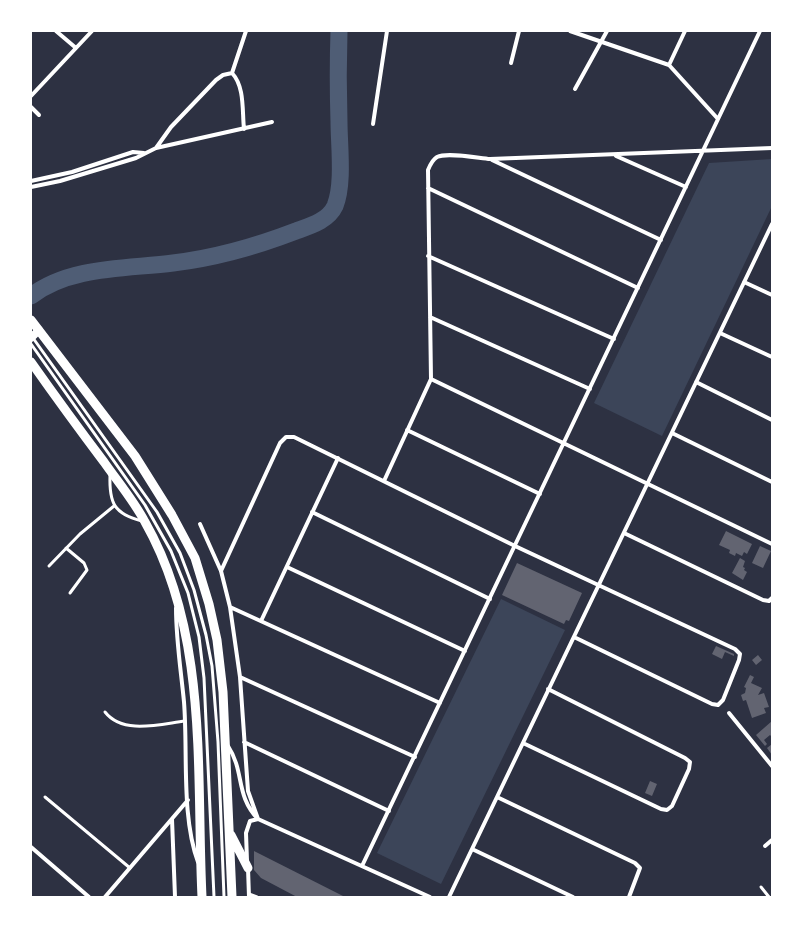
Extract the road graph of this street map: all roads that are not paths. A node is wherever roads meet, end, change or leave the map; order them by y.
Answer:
1 (56, 31) edge
2 (92, 31) edge
3 (246, 31) edge
4 (387, 31) edge
5 (519, 31) edge
6 (570, 31) edge
7 (607, 31) edge
8 (685, 31) edge
9 (760, 31) edge
10 (602, 42) junction
11 (76, 48) junction
12 (511, 63) dead end
13 (669, 65) junction
14 (232, 74) junction
15 (575, 89) dead end
16 (31, 96) edge
17 (31, 107) edge
18 (40, 115) dead end
19 (718, 119) junction
20 (272, 122) dead end
21 (373, 124) dead end
22 (244, 129) junction
23 (156, 148) junction
24 (772, 148) edge
25 (703, 151) junction
26 (144, 153) junction
27 (614, 155) junction
28 (490, 159) junction
29 (31, 181) edge
30 (31, 187) edge
31 (686, 187) junction
32 (428, 188) junction
33 (772, 224) edge
34 (770, 232) edge
35 (661, 240) junction
36 (428, 256) junction
37 (744, 282) junction
38 (638, 288) junction
39 (772, 295) edge
40 (430, 317) junction
41 (31, 320) edge
42 (720, 333) junction
43 (33, 337) edge
44 (614, 339) junction
45 (772, 357) edge
46 (31, 362) edge
47 (430, 379) junction
48 (696, 382) junction
49 (590, 389) junction
50 (772, 420) edge
51 (407, 430) junction
52 (672, 433) junction
53 (564, 443) junction
54 (338, 458) junction
55 (110, 472) junction
56 (384, 481) junction
57 (772, 482) edge
58 (648, 483) junction
59 (540, 494) junction
60 (114, 506) junction
61 (312, 512) junction
62 (145, 522) junction
63 (200, 524) dead end
64 (624, 533) junction
65 (772, 544) edge
66 (515, 546) junction
67 (66, 548) junction
68 (49, 566) dead end
69 (287, 567) junction
70 (220, 571) junction
71 (598, 586) junction
72 (70, 593) dead end
73 (176, 594) junction
74 (490, 599) junction
75 (771, 600) edge
76 (230, 607) junction
77 (261, 621) junction
78 (574, 637) junction
79 (465, 651) junction
80 (240, 677) junction
81 (548, 689) junction
82 (440, 703) junction
83 (105, 712) dead end
84 (729, 713) dead end
85 (185, 721) junction
86 (244, 742) junction
87 (523, 743) junction
88 (226, 744) junction
89 (415, 756) junction
90 (772, 766) edge
91 (45, 797) dead end
92 (497, 797) junction
93 (188, 800) junction
94 (389, 812) junction
95 (172, 819) junction
96 (258, 819) junction
97 (229, 830) junction
98 (772, 840) edge
99 (765, 846) dead end
100 (31, 847) edge
101 (472, 849) junction
102 (362, 866) junction
103 (130, 868) junction
104 (248, 868) junction
105 (201, 869) junction
106 (761, 887) dead end
107 (249, 895) edge
108 (629, 896) edge
109 (89, 897) edge
110 (105, 897) edge
111 (175, 897) edge
112 (202, 897) edge
113 (214, 897) edge
114 (224, 897) edge
115 (232, 897) edge
116 (257, 897) edge
117 (430, 897) edge
118 (448, 897) edge
119 (573, 897) edge
120 (635, 897) edge
121 (769, 897) edge

1 - 11 street
2 - 11 street
3 - 14 street
4 - 21 street
5 - 12 street
6 - 10 street
7 - 10 street
8 - 13 street
9 - 19 street
10 - 13 street
10 - 15 street
11 - 16 street
13 - 19 street
14 - 22 street
14 - 23 street
17 - 18 street
19 - 25 street
20 - 22 street
22 - 23 street
23 - 26 street
24 - 25 street
25 - 27 street
25 - 31 street
26 - 29 street
26 - 30 street
27 - 28 street
27 - 31 street
28 - 32 street
28 - 35 street
31 - 35 street
32 - 36 street
32 - 38 street
33 - 34 street
34 - 37 street
35 - 38 street
36 - 40 street
36 - 44 street
37 - 39 street
37 - 42 street
38 - 44 street
40 - 47 street
40 - 49 street
41 - 43 main road
42 - 45 street
42 - 48 street
43 - 88 main road
43 - 113 lane
43 - 114 lane
44 - 49 street
46 - 55 main road
47 - 51 street
47 - 53 street
48 - 50 street
48 - 52 street
49 - 53 street
51 - 56 street
51 - 59 street
52 - 57 street
52 - 58 street
53 - 58 street
53 - 59 street
54 - 56 street
54 - 61 street
54 - 70 street
55 - 60 lane
55 - 62 main road
56 - 66 street
58 - 64 street
58 - 65 street
59 - 66 street
60 - 62 lane
60 - 67 lane
61 - 69 street
61 - 74 street
62 - 73 main road
63 - 70 street
64 - 71 street
64 - 75 street
66 - 71 street
66 - 74 street
67 - 68 lane
67 - 72 lane
69 - 77 street
69 - 79 street
70 - 76 street
71 - 78 street
71 - 78 street
73 - 85 street
73 - 105 main road
74 - 79 street
76 - 77 street
76 - 80 street
77 - 82 street
78 - 81 street
79 - 82 street
80 - 86 street
80 - 89 street
81 - 87 street
81 - 87 street
82 - 89 street
83 - 85 lane
84 - 90 street
85 - 93 street
86 - 94 street
86 - 96 street
87 - 92 street
88 - 96 street
88 - 97 main road
89 - 94 street
91 - 103 lane
92 - 101 street
92 - 108 street
93 - 95 street
93 - 105 street
94 - 102 street
95 - 103 street
95 - 111 street
96 - 102 street
96 - 104 street
97 - 104 main road
97 - 115 main road
98 - 99 street
100 - 109 street
101 - 118 street
101 - 119 street
102 - 117 street
103 - 110 street
104 - 107 street
105 - 112 main road
106 - 121 lane
107 - 116 lane
108 - 120 street

